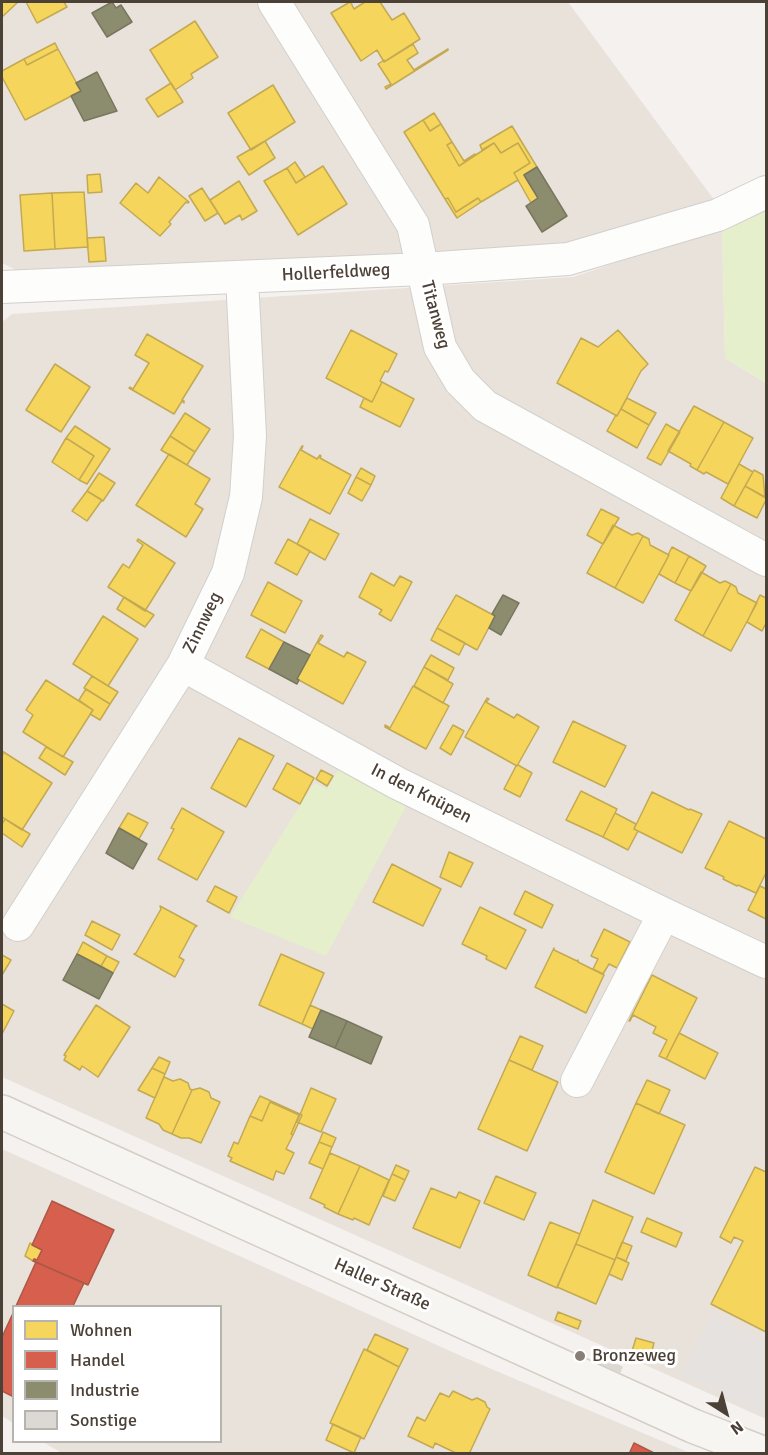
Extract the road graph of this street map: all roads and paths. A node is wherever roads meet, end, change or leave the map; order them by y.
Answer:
1 (274, 2) edge
2 (766, 192) edge
3 (423, 269) junction
4 (242, 277) junction
5 (2, 287) edge
6 (766, 560) edge
7 (183, 665) junction
8 (664, 914) junction
9 (18, 925) dead end
10 (766, 962) edge
11 (577, 1081) dead end
12 (2, 1112) edge
13 (765, 1454) edge

1 - 3 street, Titanweg
2 - 3 street, Hollerfeldweg
3 - 4 street, Hollerfeldweg
3 - 6 street, Titanweg
4 - 5 street, Hollerfeldweg
4 - 7 street, Zinnweg
7 - 8 street, In den Knüpen
7 - 9 street, Zinnweg
8 - 10 street, In den Knüpen
8 - 11 street
12 - 13 street, Haller Straße

